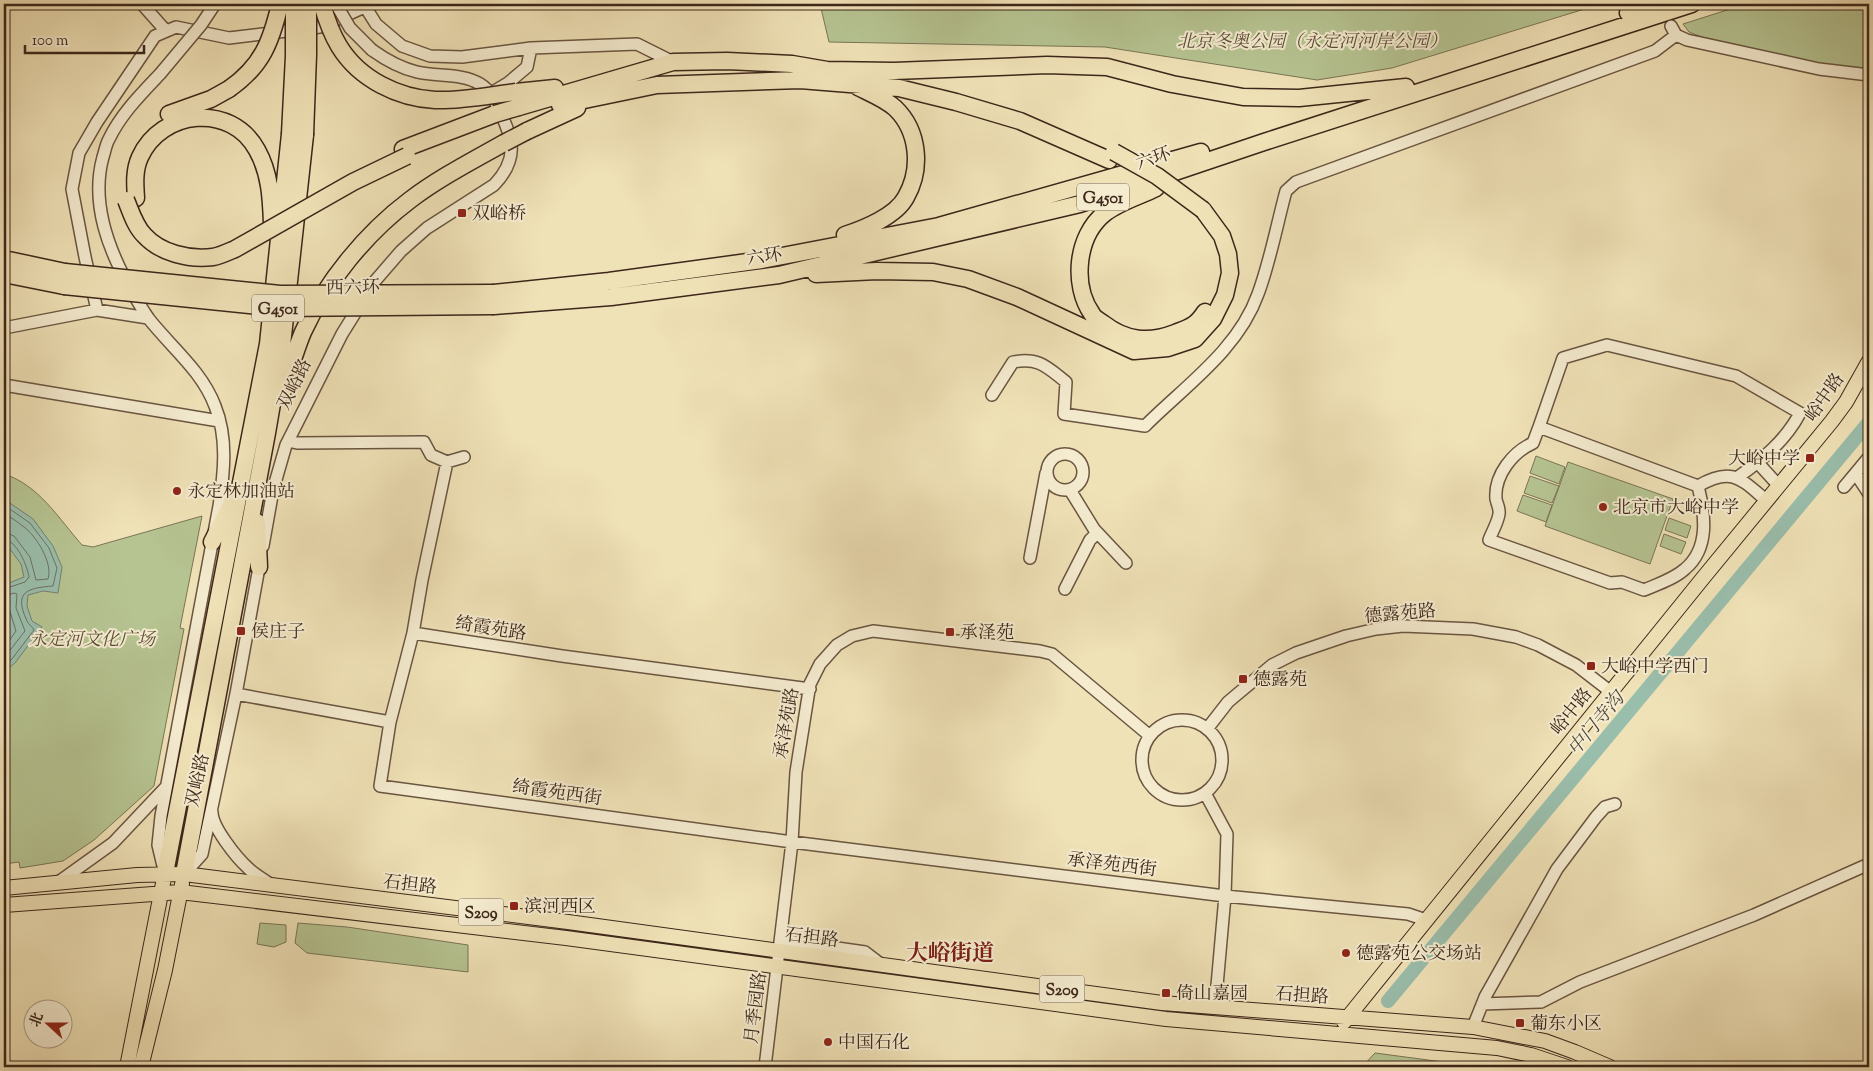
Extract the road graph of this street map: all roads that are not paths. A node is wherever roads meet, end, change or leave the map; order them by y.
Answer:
1 (142, 4) edge
2 (215, 4) edge
3 (280, 4) edge
4 (294, 4) edge
5 (308, 4) edge
6 (322, 4) edge
7 (336, 4) edge
8 (1654, 4) edge
9 (1692, 4) edge
10 (368, 6) edge
11 (166, 31) junction
12 (531, 48) junction
13 (673, 62) junction
14 (827, 70) junction
15 (1869, 75) edge
16 (854, 85) junction
17 (1406, 87) junction
18 (604, 89) junction
19 (491, 93) junction
20 (518, 105) junction
21 (298, 134) junction
22 (1264, 142) junction
23 (1111, 156) junction
24 (131, 199) junction
25 (1200, 212) junction
26 (4, 259) edge
27 (762, 260) junction
28 (4, 274) edge
29 (275, 275) junction
30 (779, 275) junction
31 (64, 279) junction
32 (494, 299) junction
33 (97, 310) junction
34 (148, 318) junction
35 (4, 328) edge
36 (1869, 361) edge
37 (4, 385) edge
38 (992, 395) dead end
39 (219, 421) junction
40 (1539, 427) junction
41 (267, 433) junction
42 (288, 441) junction
43 (464, 457) dead end
44 (1869, 457) edge
45 (447, 462) junction
46 (1758, 463) junction
47 (1047, 471) junction
48 (1856, 474) junction
49 (1738, 477) junction
50 (1698, 486) junction
51 (1780, 486) junction
52 (1844, 487) dead end
53 (239, 489) junction
54 (1070, 490) junction
55 (256, 492) junction
56 (1869, 494) edge
57 (1767, 501) junction
58 (1097, 533) junction
59 (212, 542) junction
60 (1030, 558) dead end
61 (1126, 563) dead end
62 (259, 567) junction
63 (1065, 589) dead end
64 (414, 633) junction
65 (810, 689) junction
66 (1611, 692) junction
67 (236, 694) junction
68 (390, 722) junction
69 (1207, 729) junction
70 (1150, 736) junction
71 (165, 788) junction
72 (1205, 793) junction
73 (1615, 804) dead end
74 (212, 808) junction
75 (792, 842) junction
76 (1869, 864) edge
77 (165, 873) junction
78 (184, 874) junction
79 (60, 881) junction
80 (270, 884) junction
81 (4, 888) edge
82 (180, 892) junction
83 (161, 893) junction
84 (1225, 896) junction
85 (4, 905) edge
86 (1426, 920) junction
87 (780, 946) junction
88 (777, 968) junction
89 (1482, 1004) junction
90 (1215, 1008) junction
91 (1347, 1018) junction
92 (1473, 1028) junction
93 (1335, 1035) junction
94 (127, 1067) edge
95 (141, 1067) edge
96 (765, 1067) edge
97 (1568, 1067) edge
98 (1610, 1067) edge

1 - 11 street
2 - 34 street, 双峪路, bridge
3 - 24 highway, bridge
4 - 21 highway, 双峪路, bridge
5 - 21 highway, 双峪路, bridge
6 - 20 highway, bridge
7 - 19 street, 双峪路, bridge
8 - 17 highway, 六环 / G4501
9 - 22 highway, 六环 / G4501
10 - 11 street
10 - 12 street
11 - 33 street
12 - 13 street
12 - 19 street
13 - 14 highway
13 - 18 highway
14 - 17 highway
14 - 23 highway
15 - 38 street
16 - 18 highway
16 - 23 highway
16 - 27 highway
17 - 27 highway, 六环 / G4501
18 - 20 highway
18 - 20 highway
18 - 41 highway, bridge
19 - 42 street, 双峪路
20 - 24 highway, bridge
21 - 29 highway, 双峪路
21 - 41 highway, 双峪路
22 - 25 highway
22 - 30 highway, 六环 / G4501
23 - 25 highway
24 - 29 highway
25 - 30 highway
26 - 31 highway, G4501
27 - 32 highway, 六环 / G4501
28 - 31 highway, G4501
29 - 53 highway, 双峪路
30 - 32 highway, 六环 / G4501
31 - 32 highway, 西六环 / G4501, bridge
33 - 34 street
33 - 35 street
34 - 39 street, 双峪路
36 - 51 main road, 峪中路
37 - 39 street
39 - 59 street, 双峪路
40 - 46 street
40 - 50 street
40 - 50 street
41 - 55 highway, 双峪路
42 - 45 street
42 - 62 street, 双峪路
43 - 45 street
44 - 48 street
45 - 64 street
46 - 49 street
46 - 51 street
47 - 54 street
47 - 54 street
47 - 60 street
48 - 52 street
48 - 56 street
49 - 50 street
49 - 57 street
51 - 57 main road, 峪中路
53 - 59 highway
53 - 77 highway, 双峪路
54 - 58 street
55 - 62 highway
55 - 78 highway, 双峪路
57 - 66 main road, 峪中路
58 - 61 street
58 - 63 street
59 - 71 street, 双峪路
62 - 67 street, 双峪路
64 - 65 street, 绮霞苑路
64 - 68 street
65 - 70 street, 承泽苑路
65 - 75 street, 承泽苑路
66 - 69 street, 德露苑路
66 - 86 main road, 峪中路
67 - 68 street
67 - 74 street, 双峪路
68 - 75 street, 绮霞苑西街
69 - 70 street
69 - 72 street
70 - 72 street
71 - 77 street, 双峪路
71 - 79 street
72 - 84 street
73 - 89 street
74 - 78 street, 双峪路
74 - 80 street
75 - 84 street, 承泽苑西街
75 - 87 street, 承泽苑路
76 - 89 street
77 - 78 main road, 石担路 / S209
77 - 79 main road, 石担路 / S209
77 - 83 main road
78 - 80 main road, 石担路 / S209
78 - 82 main road
79 - 81 main road, 石担路 / S209
80 - 87 main road, 石担路 / S209
82 - 83 main road, 石担路 / S209
82 - 88 main road, 石担路 / S209
82 - 95 main road
83 - 85 main road, 石担路 / S209
83 - 94 main road
84 - 86 street, 承泽苑西街
84 - 90 street
86 - 91 main road, 峪中路
87 - 88 street, 月季园路
87 - 90 main road, 石担路 / S209
88 - 93 main road, 石担路 / S209
88 - 96 street, 月季园路
89 - 92 street
90 - 91 main road, 石担路 / S209
91 - 92 main road, 石担路 / S209
91 - 93 main road, 峪中路
92 - 98 main road, 石担路 / S209
93 - 97 main road, 石担路 / S209

